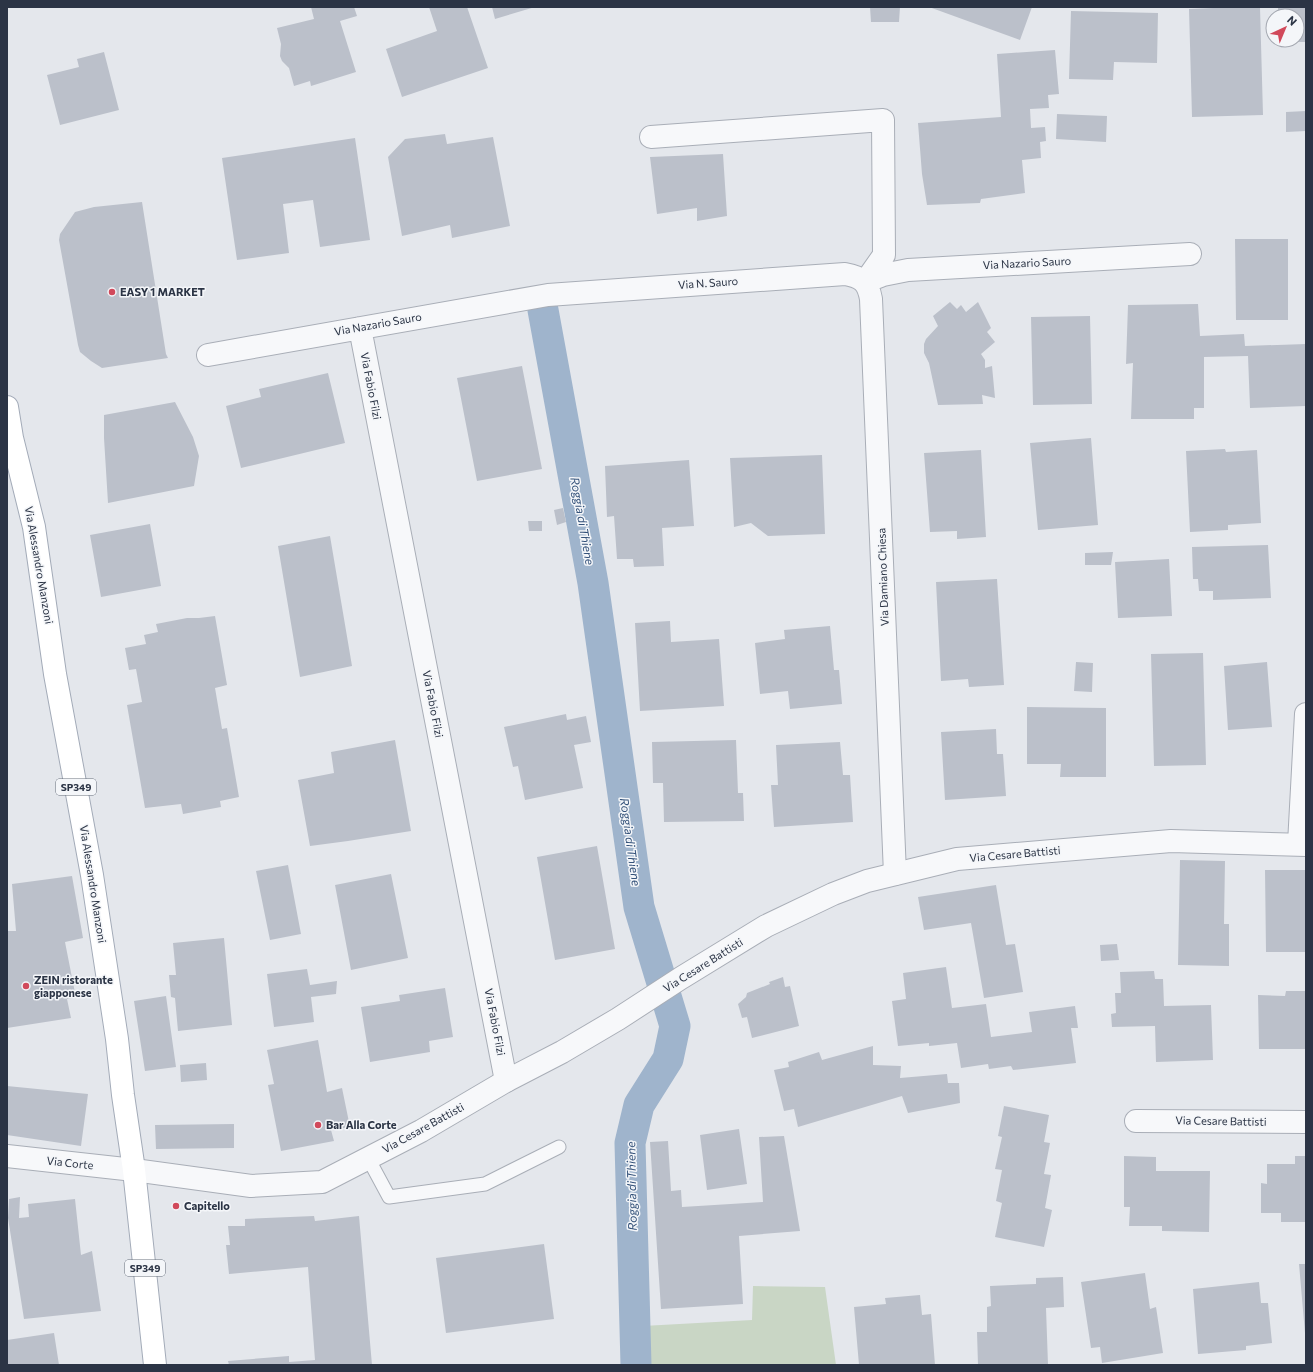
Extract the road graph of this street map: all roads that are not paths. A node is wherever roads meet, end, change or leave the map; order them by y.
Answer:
1 (651, 137) dead end
2 (1190, 254) dead end
3 (865, 282) junction
4 (548, 295) joint
5 (360, 328) junction
6 (208, 354) dead end
7 (7, 407) edge
8 (1306, 714) edge
9 (1303, 845) edge
10 (895, 874) junction
11 (506, 1081) junction
12 (1136, 1121) dead end
13 (1306, 1122) edge
14 (559, 1147) dead end
15 (7, 1156) edge
16 (368, 1158) junction
17 (134, 1170) junction
18 (156, 1365) edge

1 - 3 street
2 - 3 street, Via Nazario Sauro
3 - 4 street, Via N. Sauro
3 - 10 street, Via Damiano Chiesa
4 - 5 street, Via Nazario Sauro
5 - 6 street, Via Nazario Sauro
5 - 11 street, Via Fabio Filzi
7 - 17 main road, Via Alessandro Manzoni / SP349
8 - 9 street
9 - 10 street, Via Cesare Battisti
10 - 11 street, Via Cesare Battisti
11 - 16 street, Via Cesare Battisti
12 - 13 street, Via Cesare Battisti
14 - 16 lane
15 - 17 street, Via Corte
16 - 17 street, Via Cesare Battisti
17 - 18 main road, Via Alessandro Manzoni / SP349

